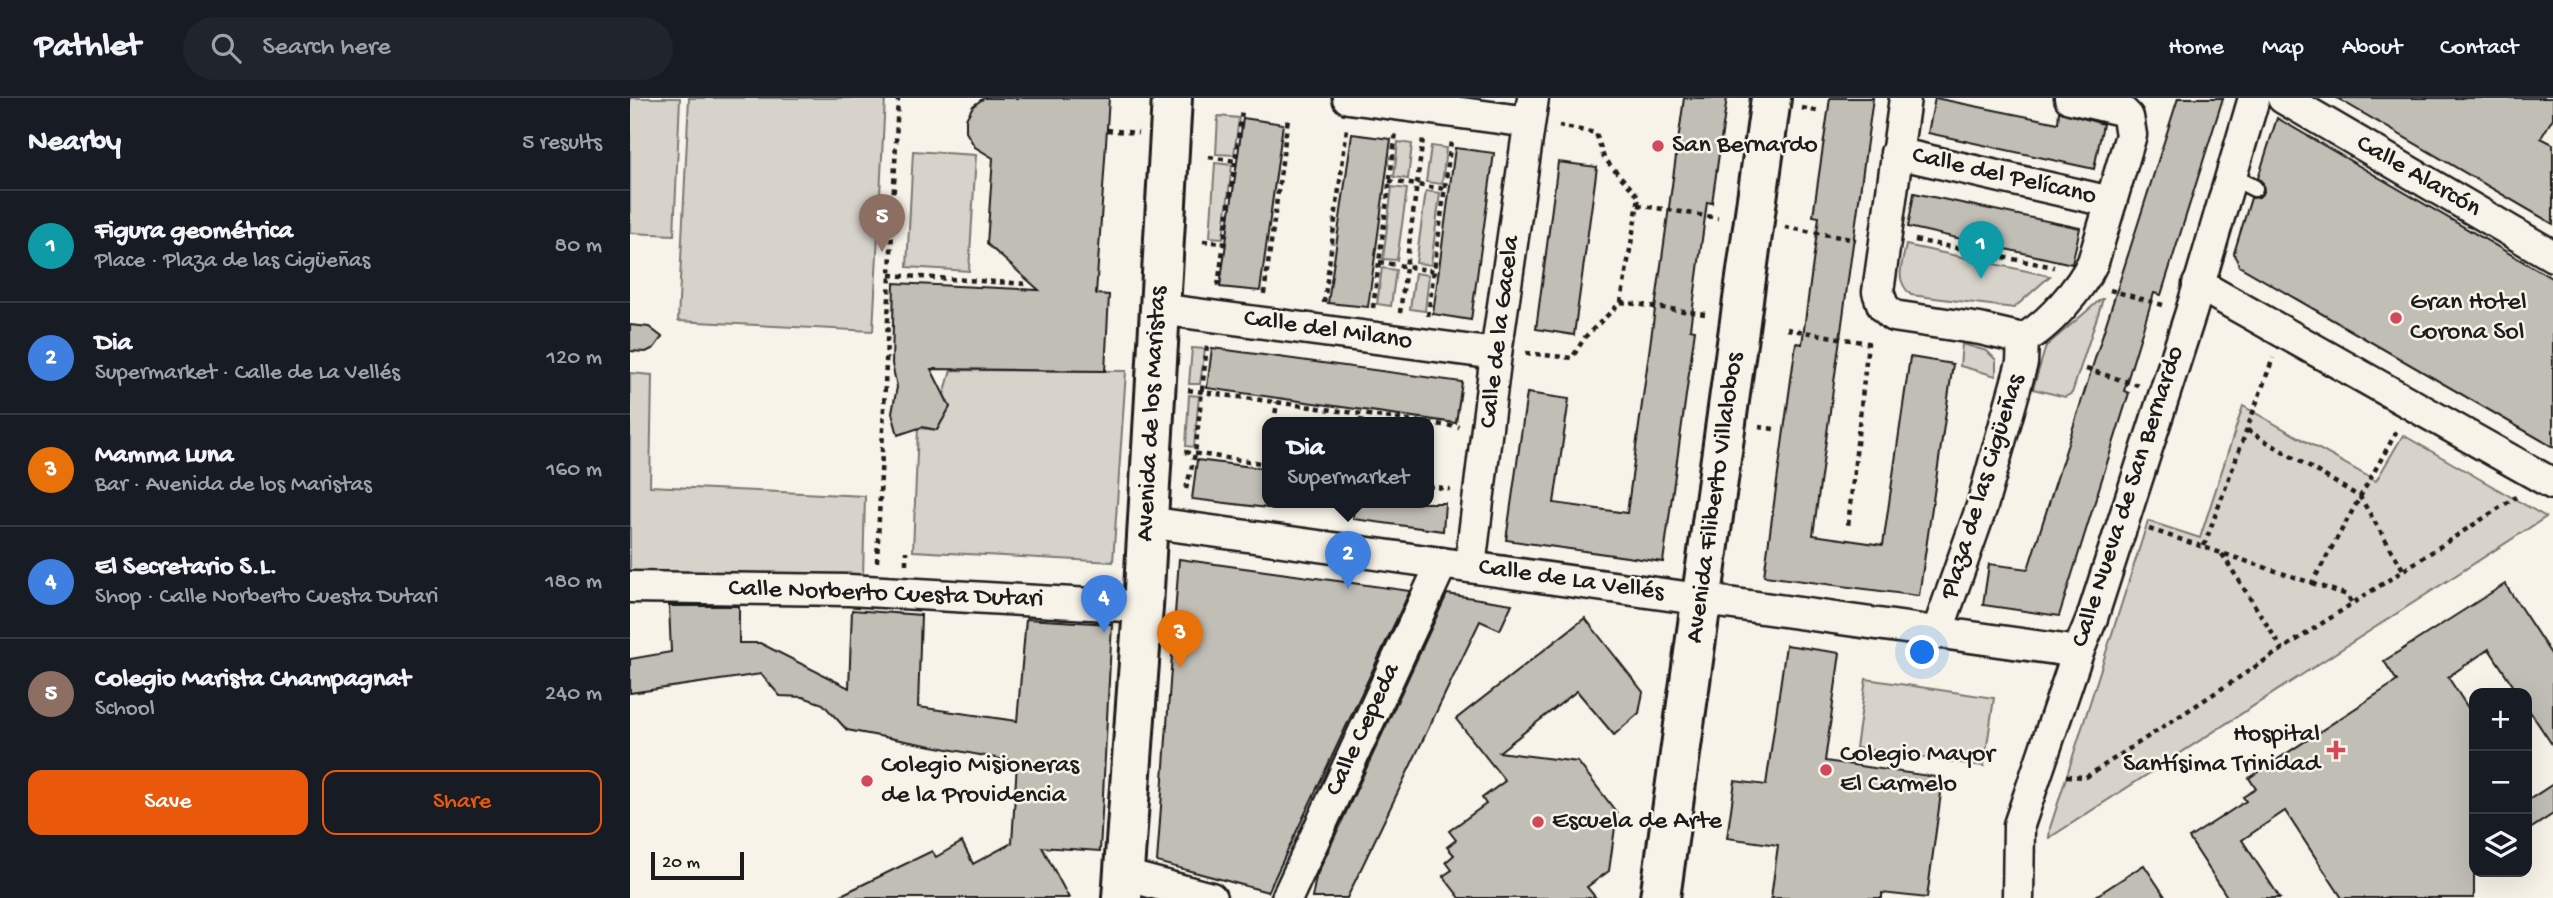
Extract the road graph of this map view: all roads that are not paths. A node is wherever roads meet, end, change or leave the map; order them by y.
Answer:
1 (1171, 98) edge
2 (1905, 98) edge
3 (2070, 98) edge
4 (2255, 98) edge
5 (2283, 98) edge
6 (1786, 103) edge
7 (1348, 112) edge
8 (1540, 115) edge
9 (1896, 153) junction
10 (2111, 202) junction
11 (2553, 256) edge
12 (2195, 298) junction
13 (1159, 309) junction
14 (2023, 339) junction
15 (1510, 354) junction
16 (2553, 484) edge
17 (1147, 522) junction
18 (1456, 565) junction
19 (630, 587) edge
20 (1702, 600) junction
21 (1143, 607) junction
22 (1937, 633) junction
23 (2078, 652) junction
24 (1123, 887) edge
25 (1211, 898) edge
26 (1287, 898) edge
27 (1660, 898) edge
28 (2018, 898) edge

1 - 13 main road, Avenida de los Maristas
2 - 9 street, Plaza de las Cigüeñas
3 - 10 street
4 - 12 street, Calle Nueva de San Bernardo
5 - 11 street, Calle Alarcón
6 - 20 main road, Avenida Filiberto Villalobos
7 - 8 street
8 - 15 street, Calle de la Gacela
9 - 10 street, Calle del Pelícano
9 - 14 street, Plaza de las Cigüeñas
10 - 14 street, Plaza de las Cigüeñas
12 - 16 street
12 - 23 street, Calle Nueva de San Bernardo
13 - 15 street, Calle del Milano
13 - 17 main road, Avenida de los Maristas
14 - 22 street, Plaza de las Cigüeñas
15 - 18 street, Calle de la Gacela
17 - 18 street, Calle de La Vellés
17 - 21 main road, Avenida de los Maristas
18 - 20 street, Calle de La Vellés
18 - 26 street, Calle Cepeda
19 - 21 street, Calle Norberto Cuesta Dutari
20 - 22 street, Calle de La Vellés
20 - 27 main road, Avenida Filiberto Villalobos
21 - 24 main road, Avenida de los Maristas
22 - 23 street, Calle de La Vellés
23 - 28 street, Calle Nueva de San Bernardo
24 - 25 street

